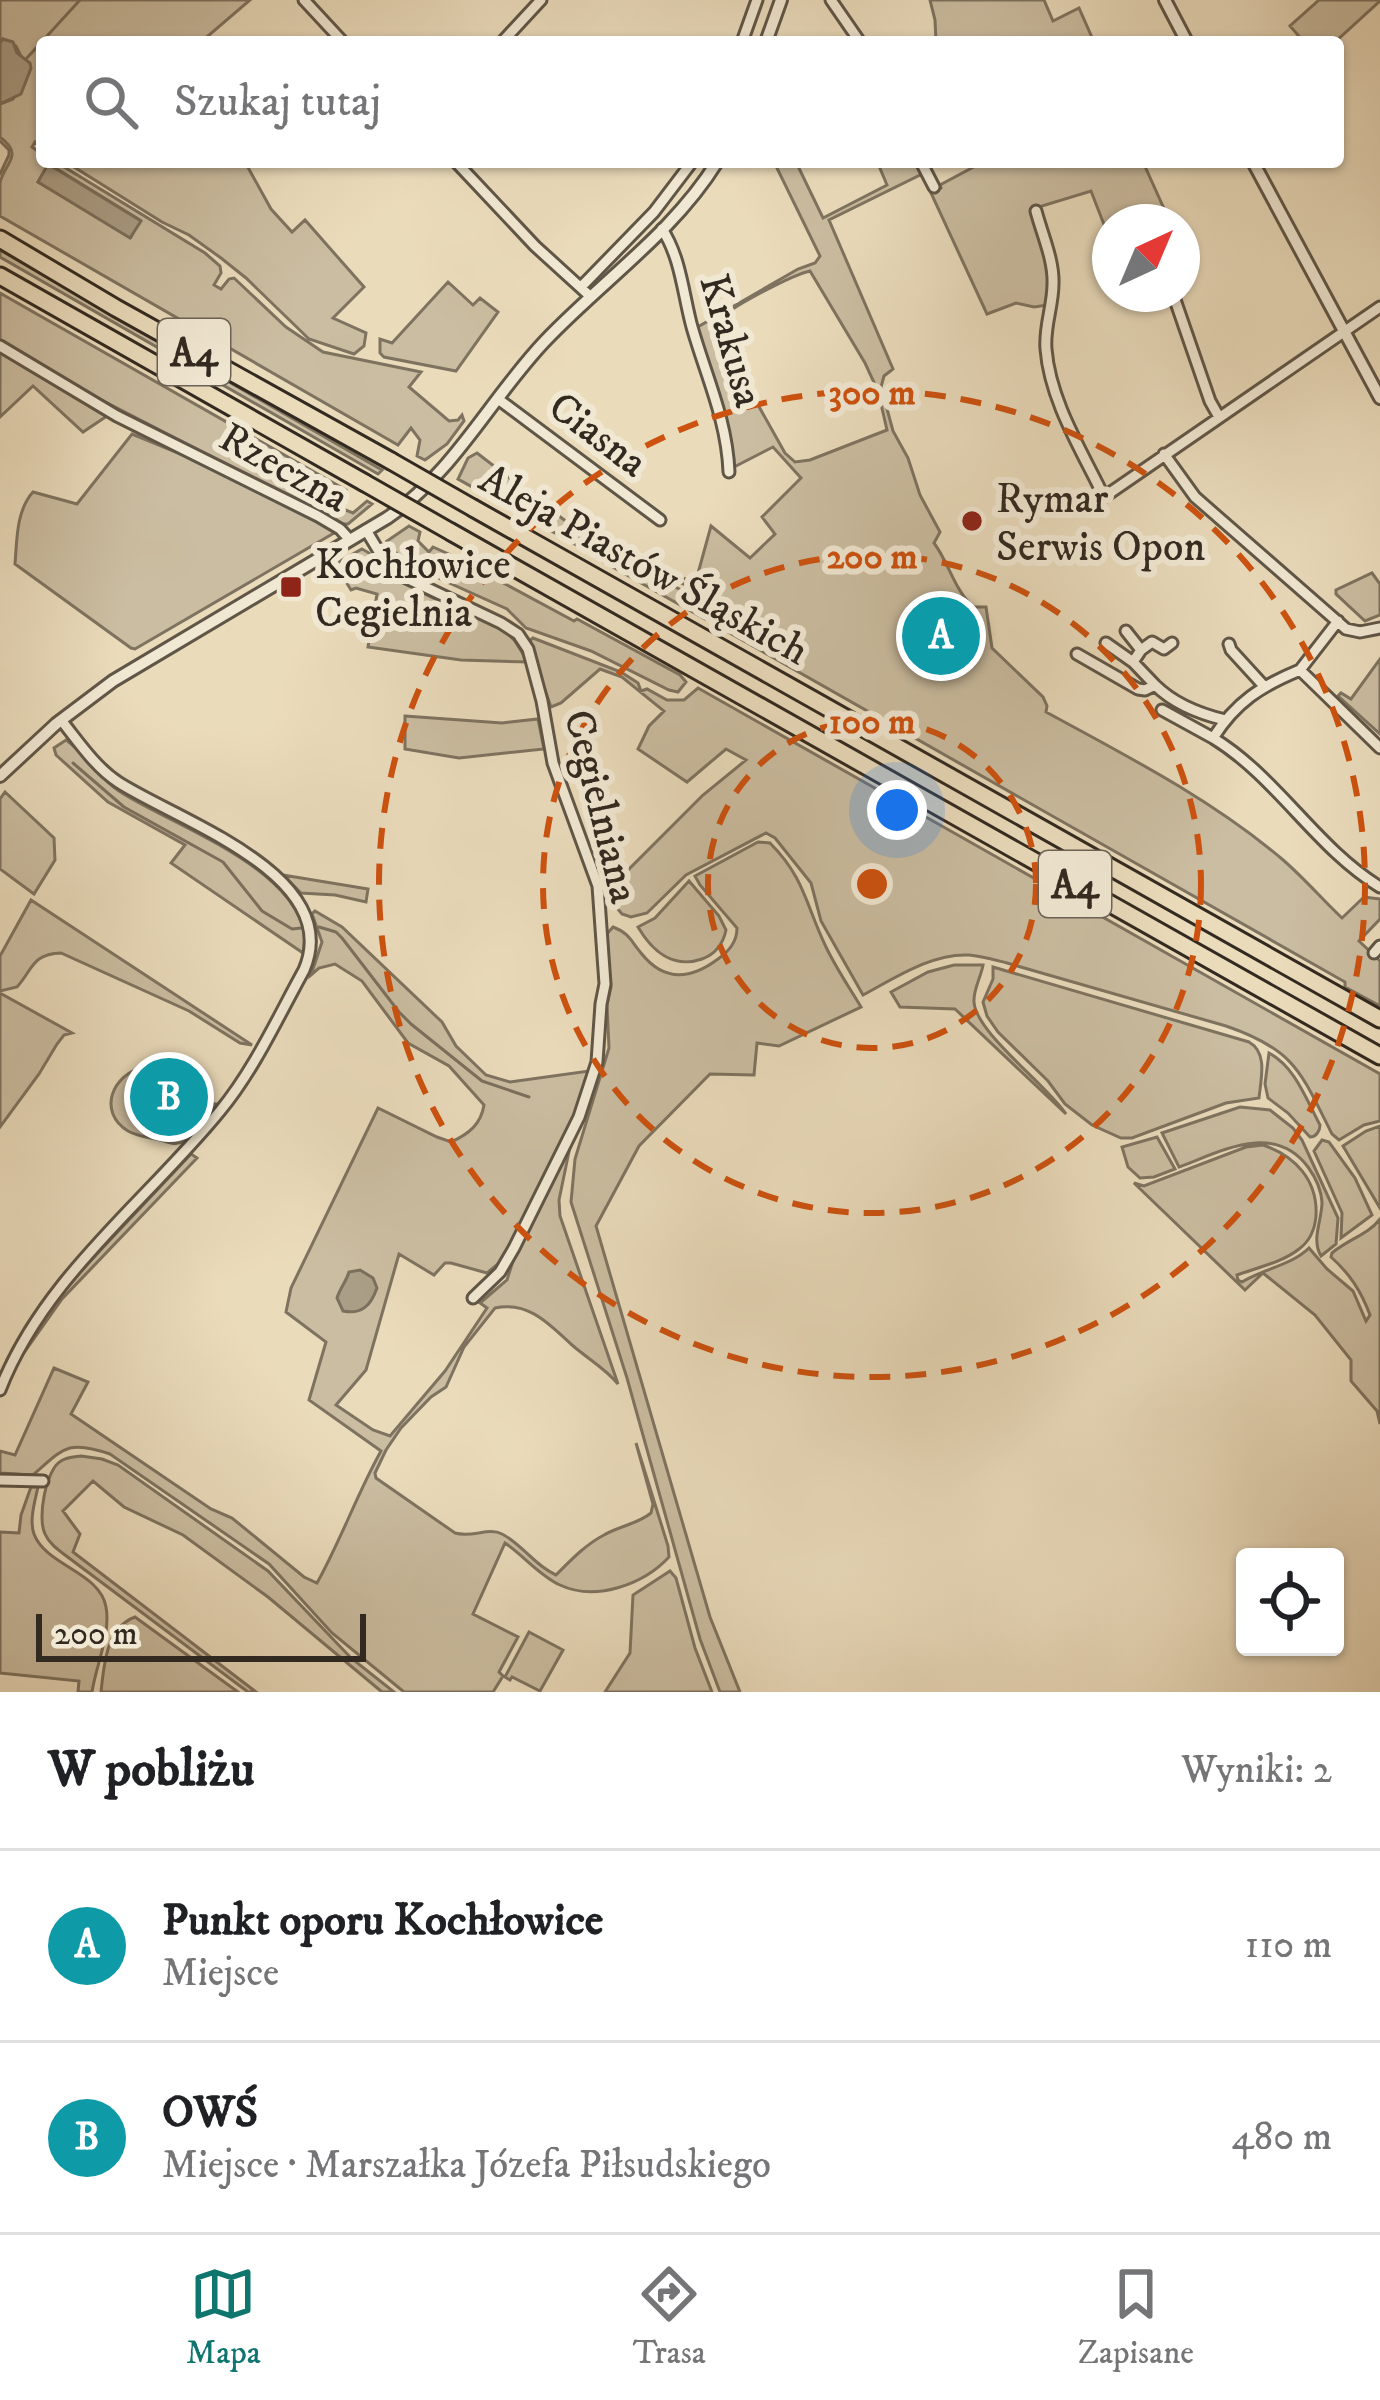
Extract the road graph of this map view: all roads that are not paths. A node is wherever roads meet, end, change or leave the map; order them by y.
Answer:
1 (304, 0) edge
2 (542, 0) edge
3 (757, 0) edge
4 (781, 0) edge
5 (831, 0) edge
6 (1165, 0) edge
7 (338, 36) edge
8 (508, 36) edge
9 (744, 36) edge
10 (768, 36) edge
11 (856, 36) edge
12 (1184, 36) edge
13 (462, 168) edge
14 (687, 168) edge
15 (713, 168) edge
16 (924, 168) edge
17 (1256, 168) edge
18 (934, 187) dead end
19 (1036, 211) dead end
20 (662, 229) junction
21 (0, 238) edge
22 (0, 276) edge
23 (580, 287) junction
24 (591, 297) junction
25 (1380, 307) edge
26 (1180, 312) edge
27 (1344, 330) junction
28 (0, 346) edge
29 (1380, 398) edge
30 (498, 399) junction
31 (1219, 417) junction
32 (1164, 454) junction
33 (729, 472) dead end
34 (660, 520) dead end
35 (366, 530) junction
36 (350, 540) junction
37 (1338, 621) junction
38 (1380, 628) edge
39 (1126, 631) dead end
40 (1106, 643) dead end
41 (1172, 643) dead end
42 (1229, 644) dead end
43 (1141, 650) junction
44 (1077, 654) dead end
45 (1133, 662) junction
46 (1300, 670) junction
47 (1155, 685) junction
48 (1263, 686) junction
49 (1162, 710) dead end
50 (61, 720) junction
51 (1225, 720) junction
52 (1213, 738) junction
53 (1380, 748) edge
54 (0, 776) edge
55 (1380, 887) edge
56 (1380, 1019) edge
57 (1380, 1055) edge
58 (473, 1298) dead end
59 (1, 1387) edge
60 (0, 1480) edge
61 (44, 1481) dead end

1 - 7 street
2 - 8 street
3 - 9 street
4 - 10 street
5 - 11 street
6 - 12 street
13 - 23 street
14 - 23 street
15 - 20 street
16 - 18 street
17 - 27 street
19 - 32 street
20 - 24 street
20 - 33 street, Krakusa
21 - 56 highway, Aleja Piastów Śląskich / A4, bridge
22 - 57 highway, Aleja Piastów Śląskich / A4, bridge
23 - 24 street
24 - 30 street
25 - 27 street
26 - 31 street
27 - 29 street
27 - 31 street
28 - 36 street, Rzeczna
30 - 34 street, Ciasna
30 - 35 street
31 - 32 street
32 - 37 street
35 - 36 street
35 - 58 street, Cegielniana
36 - 50 street
37 - 38 street
37 - 46 street
39 - 43 street
40 - 45 street
41 - 43 street
42 - 48 street
43 - 45 street
44 - 47 street
45 - 47 street
46 - 48 street
46 - 53 street
47 - 51 street
48 - 51 street
49 - 52 street
50 - 54 street
50 - 59 street
51 - 52 street
52 - 55 street
60 - 61 street

